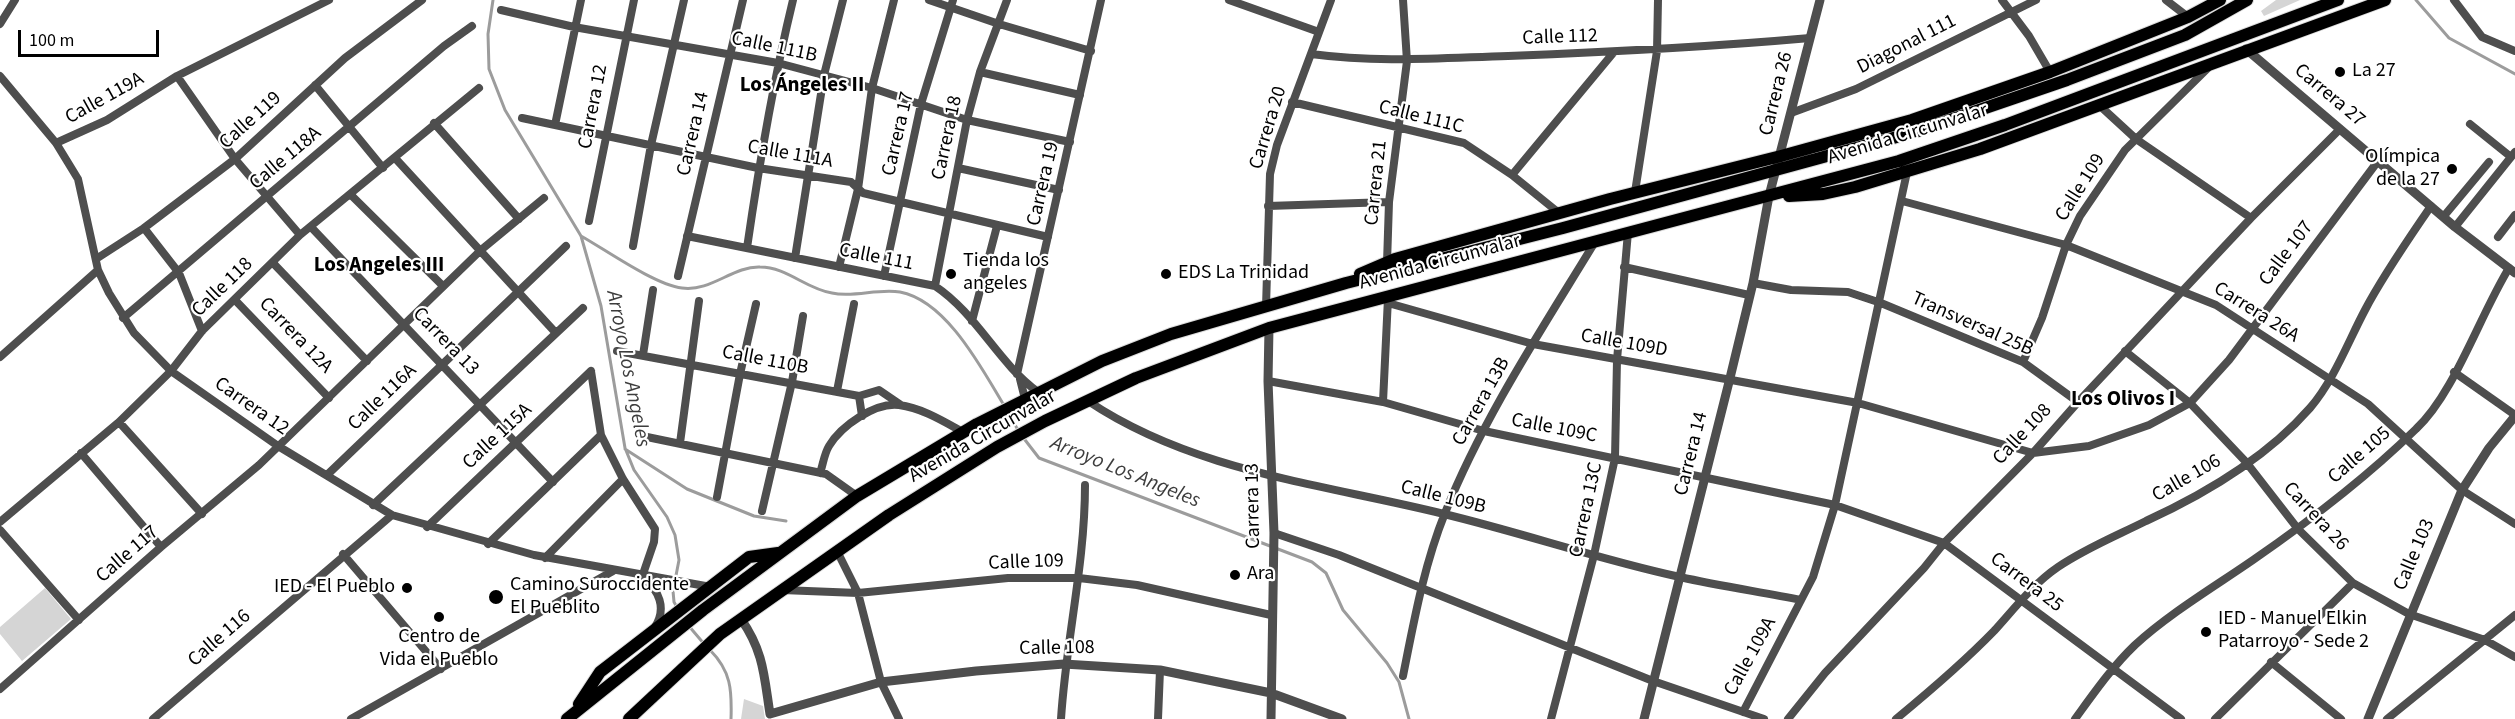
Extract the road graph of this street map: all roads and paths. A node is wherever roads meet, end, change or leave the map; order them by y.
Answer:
1 (15, 0) edge
2 (329, 0) edge
3 (423, 0) edge
4 (581, 0) edge
5 (634, 0) edge
6 (684, 0) edge
7 (742, 0) edge
8 (793, 0) edge
9 (843, 0) edge
10 (894, 0) edge
11 (929, 0) edge
12 (953, 0) edge
13 (1007, 0) edge
14 (1100, 0) edge
15 (1229, 0) edge
16 (1331, 0) edge
17 (1403, 0) edge
18 (1658, 0) edge
19 (1820, 0) edge
20 (2002, 0) edge
21 (2036, 0) edge
22 (2166, 0) edge
23 (2220, 0) edge
24 (2247, 0) edge
25 (2338, 0) edge
26 (2385, 0) edge
27 (2454, 0) edge
28 (950, 9) junction
29 (501, 10) dead end
30 (2012, 14) junction
31 (2188, 17) junction
32 (0, 24) edge
33 (999, 24) junction
34 (472, 26) dead end
35 (574, 27) junction
36 (1319, 32) junction
37 (625, 36) junction
38 (1810, 38) junction
39 (673, 44) junction
40 (2246, 50) junction
41 (1091, 51) junction
42 (1657, 51) junction
43 (2515, 51) edge
44 (1614, 52) junction
45 (1311, 54) junction
46 (731, 55) junction
47 (1407, 61) junction
48 (2214, 62) junction
49 (778, 63) junction
50 (980, 72) junction
51 (2050, 72) junction
52 (825, 75) junction
53 (0, 76) edge
54 (177, 76) junction
55 (315, 85) junction
56 (479, 88) dead end
57 (872, 88) junction
58 (1080, 95) junction
59 (1292, 102) junction
60 (921, 104) junction
61 (2099, 105) junction
62 (1791, 113) junction
63 (522, 118) dead end
64 (967, 120) junction
65 (434, 123) junction
66 (2470, 124) dead end
67 (555, 125) junction
68 (351, 126) junction
69 (1399, 129) junction
70 (2340, 129) junction
71 (605, 135) junction
72 (2136, 139) junction
73 (1070, 142) junction
74 (56, 143) junction
75 (651, 145) junction
76 (2513, 154) edge
77 (708, 157) junction
78 (395, 158) junction
79 (235, 159) junction
80 (2378, 161) junction
81 (2489, 162) dead end
82 (1779, 163) junction
83 (383, 168) junction
84 (758, 168) junction
85 (958, 168) junction
86 (1907, 172) junction
87 (807, 175) junction
88 (1512, 175) junction
89 (858, 189) junction
90 (1059, 190) junction
91 (1635, 192) junction
92 (351, 195) junction
93 (1769, 196) junction
94 (266, 197) junction
95 (544, 198) dead end
96 (1902, 201) junction
97 (901, 202) junction
98 (1389, 202) junction
99 (1268, 206) junction
100 (2430, 206) junction
101 (1559, 213) junction
102 (950, 215) junction
103 (2515, 215) edge
104 (2444, 216) junction
105 (2251, 218) junction
106 (519, 219) junction
107 (589, 221) dead end
108 (997, 226) junction
109 (2456, 226) junction
110 (311, 227) junction
111 (144, 228) junction
112 (1628, 232) junction
113 (300, 235) junction
114 (687, 236) junction
115 (1048, 237) junction
116 (2498, 237) dead end
117 (1595, 242) junction
118 (2066, 245) junction
119 (566, 246) dead end
120 (633, 246) dead end
121 (747, 248) junction
122 (481, 250) junction
123 (795, 258) junction
124 (96, 259) junction
125 (1387, 262) junction
126 (273, 263) junction
127 (839, 267) junction
128 (1624, 267) junction
129 (98, 270) junction
130 (2512, 271) edge
131 (179, 273) junction
132 (678, 276) dead end
133 (884, 276) junction
134 (1753, 283) junction
135 (1346, 284) junction
136 (443, 286) junction
137 (936, 286) junction
138 (653, 290) dead end
139 (2185, 291) junction
140 (517, 292) junction
141 (1749, 295) junction
142 (1388, 299) junction
143 (235, 300) junction
144 (699, 301) dead end
145 (1881, 303) junction
146 (756, 304) dead end
147 (854, 304) dead end
148 (1266, 307) junction
149 (583, 308) dead end
150 (803, 316) dead end
151 (123, 318) junction
152 (972, 321) junction
153 (404, 326) junction
154 (1269, 328) junction
155 (2251, 330) junction
156 (202, 331) junction
157 (555, 332) junction
158 (1533, 344) junction
159 (617, 351) dead end
160 (2125, 351) junction
161 (643, 355) junction
162 (0, 357) edge
163 (1617, 360) junction
164 (367, 361) junction
165 (2023, 362) junction
166 (691, 363) junction
167 (441, 365) junction
168 (171, 371) junction
169 (2454, 372) junction
170 (740, 374) junction
171 (1018, 376) junction
172 (1730, 378) junction
173 (2331, 379) junction
174 (1268, 381) junction
175 (792, 382) junction
176 (837, 392) junction
177 (1038, 392) junction
178 (859, 396) junction
179 (329, 398) junction
180 (1024, 399) junction
181 (1088, 402) junction
182 (1383, 402) junction
183 (2078, 402) junction
184 (2190, 403) junction
185 (1858, 404) junction
186 (479, 405) junction
187 (901, 405) junction
188 (2515, 415) edge
189 (862, 416) junction
190 (119, 422) junction
191 (1484, 431) junction
192 (963, 432) junction
193 (601, 435) junction
194 (647, 437) dead end
195 (2405, 439) junction
196 (516, 443) junction
197 (680, 443) junction
198 (278, 446) junction
199 (81, 453) junction
200 (726, 453) junction
201 (2033, 453) junction
202 (1616, 458) junction
203 (2246, 462) junction
204 (773, 464) junction
205 (820, 473) junction
206 (327, 475) junction
207 (1272, 476) junction
208 (1704, 477) junction
209 (623, 479) junction
210 (553, 482) junction
211 (1085, 484) dead end
212 (2462, 490) junction
213 (857, 496) junction
214 (717, 497) dead end
215 (373, 505) junction
216 (1835, 505) junction
217 (762, 511) dead end
218 (202, 514) junction
219 (1444, 514) junction
220 (392, 515) junction
221 (0, 522) edge
222 (2515, 524) edge
223 (427, 527) junction
224 (2298, 529) junction
225 (0, 530) edge
226 (1273, 536) junction
227 (1944, 543) junction
228 (488, 544) junction
229 (161, 547) junction
230 (837, 550) junction
231 (779, 553) junction
232 (343, 554) junction
233 (1594, 555) junction
234 (545, 558) junction
235 (613, 571) junction
236 (642, 577) junction
237 (1679, 577) junction
238 (1079, 578) junction
239 (2354, 582) junction
240 (711, 587) junction
241 (1420, 588) junction
242 (779, 590) junction
243 (858, 593) junction
244 (2022, 599) junction
245 (1801, 600) junction
246 (2409, 614) junction
247 (1271, 615) junction
248 (2515, 615) edge
249 (741, 619) junction
250 (79, 620) junction
251 (649, 635) junction
252 (2485, 640) junction
253 (1570, 649) junction
254 (2515, 657) edge
255 (2271, 662) junction
256 (1064, 664) junction
257 (441, 669) junction
258 (2112, 669) junction
259 (1160, 670) junction
260 (1402, 676) dead end
261 (1653, 681) junction
262 (881, 682) junction
263 (0, 689) edge
264 (1271, 693) junction
265 (1743, 712) junction
266 (569, 717) edge
267 (770, 717) edge
268 (153, 719) edge
269 (351, 719) edge
270 (629, 719) edge
271 (899, 719) edge
272 (1061, 719) edge
273 (1158, 719) edge
274 (1271, 719) edge
275 (1342, 719) edge
276 (1551, 719) edge
277 (1644, 719) edge
278 (1764, 719) edge
279 (1788, 719) edge
280 (1896, 719) edge
281 (2075, 719) edge
282 (2181, 719) edge
283 (2215, 719) edge
284 (2341, 719) edge
285 (2368, 719) edge
286 (2387, 719) edge

1 - 32 street
2 - 54 street, Calle 119A
3 - 55 street, Calle 119
4 - 35 street
5 - 37 street, Carrera 12
6 - 39 street
7 - 46 street, Carrera 14
8 - 49 street
9 - 52 street
10 - 57 street
11 - 28 street
12 - 28 street, Carrera 17
13 - 33 street, Carrera 18
14 - 41 street, Carrera 19
15 - 36 street
16 - 36 street, Carrera 20
17 - 47 street, Carrera 21
18 - 42 street
19 - 38 street, Carrera 26
20 - 30 street
21 - 30 street, Diagonal 111
22 - 31 street
23 - 31 highway
24 - 82 highway, Avenida Circunvalar
25 - 93 highway, Avenida Circunvalar
26 - 40 highway
27 - 43 street
28 - 33 street
28 - 60 street, Carrera 17
29 - 35 street, Calle 111B
30 - 51 street
30 - 62 street, Diagonal 111
31 - 51 highway
33 - 41 street
33 - 50 street, Carrera 18
34 - 68 street, Calle 118A
35 - 37 street, Calle 111B
35 - 67 street
36 - 45 street, Carrera 20
37 - 39 street, Calle 111B
37 - 71 street, Carrera 12
38 - 42 street, Calle 112
38 - 62 street, Carrera 26
39 - 46 street, Calle 111B
39 - 75 street
40 - 48 highway
40 - 70 street, Carrera 27
41 - 58 street, Carrera 19
42 - 44 street, Calle 112
42 - 91 street
44 - 47 street, Calle 112
44 - 88 street
45 - 47 street, Calle 112
45 - 59 street, Carrera 20
46 - 49 street, Calle 111B
46 - 77 street, Carrera 14
47 - 69 street, Carrera 21
48 - 61 highway
48 - 72 street, Calle 109
49 - 52 street, Calle 111B
49 - 84 street
50 - 58 street
50 - 64 street, Carrera 18
51 - 82 highway
52 - 57 street, Calle 111B
52 - 87 street
53 - 74 street, Carrera 12
54 - 74 street, Calle 119A
54 - 79 street
55 - 68 street
55 - 79 street, Calle 119
56 - 65 street, Calle 118
57 - 60 street, Calle 111B
57 - 89 street
58 - 73 street, Carrera 19
59 - 69 street, Calle 111C
59 - 99 street, Carrera 20
60 - 64 street, Calle 111B
60 - 97 street, Carrera 17
61 - 72 street
61 - 86 highway
62 - 82 street, Carrera 26
63 - 67 street, Calle 111A
64 - 73 street, Calle 111B
64 - 85 street, Carrera 18
65 - 78 street, Calle 118
65 - 106 street
66 - 76 street
67 - 71 street, Calle 111A
68 - 83 street
68 - 94 street, Calle 118A
69 - 88 street, Calle 111C
69 - 98 street, Carrera 21
70 - 80 street, Carrera 27
70 - 105 street, Calle 108
71 - 75 street, Calle 111A
71 - 107 street, Carrera 12
72 - 105 street
72 - 118 street, Calle 109
73 - 90 street, Carrera 19
74 - 124 street, Carrera 12
75 - 77 street, Calle 111A
75 - 120 street
76 - 109 street
77 - 84 street, Calle 111A
77 - 114 street, Carrera 14
78 - 83 street, Calle 118
78 - 122 street
79 - 94 street
79 - 111 street, Calle 119
80 - 100 street, Carrera 27
80 - 155 street, Calle 107
81 - 104 street
82 - 91 highway
82 - 93 street, Carrera 26
82 - 135 highway, Avenida Circunvalar
83 - 92 street, Calle 118
84 - 87 street, Calle 111A
84 - 121 street
85 - 90 street
85 - 102 street, Carrera 18
86 - 93 highway
86 - 96 street, Calle 109A
87 - 89 street, Calle 111A
87 - 123 street
88 - 101 street, Calle 111C
89 - 97 street, Calle 111A
89 - 127 street
90 - 115 street, Carrera 19
91 - 101 highway
92 - 110 street, Calle 118
92 - 136 street
93 - 112 highway, Avenida Circunvalar
93 - 134 street, Carrera 14
94 - 113 street
94 - 131 street, Calle 118A
95 - 106 street, Calle 117
96 - 118 street, Carrera 26A
96 - 145 street, Calle 109A
97 - 102 street, Calle 111A
97 - 133 street, Carrera 17
98 - 99 street
98 - 125 street, Carrera 21
99 - 148 street, Carrera 20
100 - 104 street, Carrera 27
100 - 173 street, Calle 106
101 - 125 highway
102 - 108 street, Calle 111A
102 - 137 street, Carrera 18
103 - 116 street
104 - 109 street, Carrera 27
105 - 139 street, Calle 108
106 - 122 street, Calle 117
108 - 115 street, Calle 111A
108 - 152 street
109 - 130 street, Carrera 27
110 - 113 street, Calle 118
110 - 153 street, Carrera 13
111 - 124 street, Calle 119
111 - 131 street
112 - 117 highway, Avenida Circunvalar
112 - 128 street, Carrera 13C
113 - 126 street, Calle 118
114 - 121 street, Calle 111
114 - 132 street, Carrera 14
115 - 171 street, Carrera 19
117 - 142 highway, Avenida Circunvalar
117 - 158 street, Carrera 13B
118 - 139 street, Carrera 26A
118 - 165 street, Calle 109
119 - 140 street, Calle 116A
121 - 123 street, Calle 111
122 - 136 street, Calle 117
122 - 140 street
123 - 127 street, Calle 111
124 - 129 street, Carrera 12
125 - 135 highway
126 - 143 street, Calle 118
126 - 164 street
127 - 133 street, Calle 111
128 - 141 street
128 - 163 street, Carrera 13C
129 - 151 street, Carrera 12
129 - 162 street
130 - 169 street, Calle 105
131 - 151 street, Calle 118A
131 - 156 street
133 - 137 street, Calle 111
134 - 141 street, Carrera 14
134 - 145 street, Transversal 25B
135 - 148 highway, Avenida Circunvalar
136 - 153 street, Calle 117
137 - 152 street, Calle 111
138 - 161 street
139 - 155 street, Carrera 26A
139 - 160 street, Calle 108
140 - 157 street
140 - 167 street, Calle 116A
141 - 172 street, Carrera 14
142 - 154 highway, Avenida Circunvalar
142 - 158 street, Calle 109D
142 - 182 street
143 - 156 street, Calle 118
143 - 179 street, Carrera 12A
144 - 166 street
145 - 165 street, Transversal 25B
145 - 185 street, Calle 109A
146 - 170 street
147 - 176 street
148 - 177 highway, Avenida Circunvalar
149 - 157 street
150 - 175 street
151 - 168 street, Carrera 12
152 - 171 street, Calle 111
153 - 164 street, Calle 117
153 - 167 street, Carrera 13
154 - 174 street, Carrera 13
154 - 181 highway, Avenida Circunvalar
155 - 173 street, Carrera 26A
155 - 184 street, Calle 107
156 - 168 street, Calle 118
157 - 186 street
158 - 163 street, Calle 109D
158 - 191 street, Carrera 13B
159 - 161 street, Calle 110B
160 - 183 street, Calle 108
160 - 184 street, Carrera 26
161 - 166 street, Calle 110B
163 - 172 street, Calle 109D
163 - 202 street, Carrera 13C
164 - 179 street, Calle 117
165 - 183 street, Transversal 25B
166 - 170 street, Calle 110B
166 - 197 street
167 - 186 street, Carrera 13
167 - 206 street, Calle 116A
168 - 190 street, Calle 118
168 - 198 street, Carrera 12
169 - 188 street
169 - 195 street, Calle 105
170 - 175 street, Calle 110B
170 - 200 street
171 - 177 street, Calle 111
171 - 180 street, Calle 111
172 - 185 street, Calle 109D
172 - 208 street, Carrera 14
173 - 195 street, Carrera 26A
173 - 203 street, Calle 106
174 - 182 street, Calle 109C
174 - 207 street, Carrera 13
175 - 176 street, Calle 110B
175 - 204 street
176 - 178 street, Calle 110B
177 - 180 highway, Avenida Circunvalar
178 - 187 street, Calle 110B
178 - 189 street
179 - 198 street, Calle 117
180 - 192 highway, Avenida Circunvalar
181 - 207 street, Calle 109B
181 - 230 highway, Avenida Circunvalar
182 - 191 street, Calle 109C
183 - 201 street, Calle 108
184 - 201 street, Calle 107
184 - 203 street, Carrera 26
185 - 201 street, Calle 109D
185 - 216 street, Calle 109A
186 - 196 street, Carrera 13
186 - 215 street
187 - 189 street
187 - 192 street, Calle 110B
188 - 212 street, Calle 103
189 - 205 street
190 - 199 street, Calle 118
190 - 218 street
191 - 202 street, Calle 109C
191 - 219 street, Carrera 13B
192 - 213 highway, Avenida Circunvalar
193 - 196 street, Calle 115A
193 - 209 street
193 - 210 street
194 - 197 street
195 - 212 street, Carrera 26A
195 - 224 street, Calle 105
196 - 210 street, Carrera 13
196 - 223 street, Calle 115A
197 - 200 street
198 - 206 street, Carrera 12
198 - 218 street, Calle 117
199 - 221 street, Calle 118
199 - 229 street
200 - 204 street
200 - 214 street
201 - 227 street, Calle 108
202 - 208 street, Calle 109C
202 - 233 street, Carrera 13C
203 - 224 street, Carrera 26
203 - 244 street, Calle 106
204 - 205 street
204 - 217 street
205 - 213 street
206 - 215 street, Carrera 12
207 - 219 street, Calle 109B
207 - 226 street, Carrera 13
208 - 216 street, Calle 109C
208 - 237 street, Carrera 14
209 - 234 street
209 - 236 street
210 - 228 street
211 - 238 street
212 - 222 street, Carrera 26A
212 - 246 street, Calle 103
213 - 231 highway, Avenida Circunvalar
215 - 220 street, Carrera 12
216 - 227 street, Carrera 25
216 - 245 street, Calle 109A
218 - 229 street, Calle 117
219 - 233 street, Calle 109B
219 - 241 street, Carrera 13B
220 - 223 street, Carrera 12
220 - 232 street, Calle 116
223 - 228 street, Carrera 12
224 - 239 street, Carrera 26
224 - 258 street, Calle 105
225 - 250 street
226 - 241 street, Calle 109A
226 - 247 street, Carrera 13
227 - 244 street, Carrera 25
227 - 279 street, Calle 108
228 - 234 street, Carrera 12
229 - 250 street, Calle 117
230 - 242 highway, Avenida Circunvalar
230 - 243 street
231 - 240 highway
231 - 266 highway, Avenida Circunvalar
232 - 257 street
232 - 268 street, Calle 116
233 - 237 street, Calle 109B
233 - 253 street, Carrera 13C
234 - 235 street, Carrera 12
235 - 236 street, Carrera 12
235 - 257 street
236 - 240 street, Carrera 12
236 - 251 street
237 - 245 street, Calle 109B
237 - 261 street, Carrera 14
238 - 243 street, Calle 109
238 - 247 street, Calle 109
238 - 256 street
239 - 246 street, Carrera 26
239 - 255 street
240 - 251 highway
241 - 253 street, Calle 109A
241 - 260 street, Carrera 13B
242 - 243 street, Calle 109
242 - 249 highway, Avenida Circunvalar
243 - 262 street
244 - 258 street, Carrera 25
244 - 280 street, Calle 106
245 - 265 street, Calle 109A
246 - 252 street, Carrera 26
246 - 285 street, Calle 103
247 - 264 street, Carrera 13
248 - 252 street
249 - 267 street
249 - 270 highway, Avenida Circunvalar
250 - 263 street, Calle 117
251 - 266 highway
252 - 254 street, Carrera 26
252 - 286 street
253 - 261 street, Calle 109A
253 - 276 street, Carrera 13C
255 - 283 street
255 - 284 street
256 - 259 street, Calle 108
256 - 262 street, Calle 108
256 - 272 street
257 - 269 street
258 - 281 street, Calle 105
258 - 282 street, Carrera 25
259 - 264 street, Calle 108
259 - 273 street
261 - 265 street, Calle 109A
261 - 277 street, Carrera 14
262 - 267 street, Calle 108
262 - 271 street
264 - 274 street, Carrera 13
264 - 275 street, Calle 108
265 - 278 street

